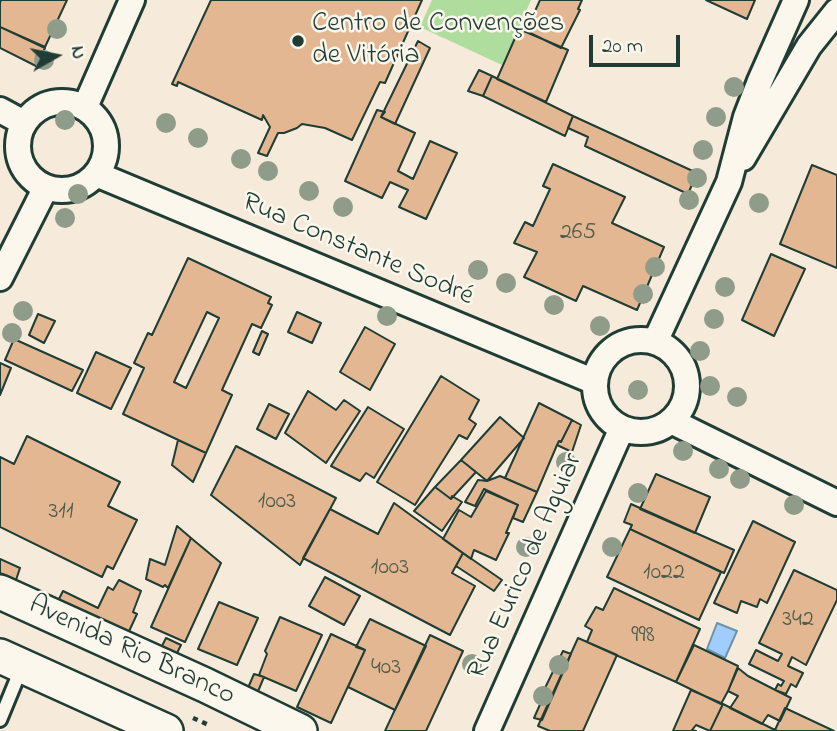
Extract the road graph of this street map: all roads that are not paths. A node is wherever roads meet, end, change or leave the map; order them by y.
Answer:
1 (132, 0) edge
2 (796, 0) edge
3 (837, 11) edge
4 (85, 107) junction
5 (0, 110) edge
6 (24, 123) junction
7 (96, 174) junction
8 (729, 182) junction
9 (46, 187) junction
10 (0, 278) edge
11 (655, 342) junction
12 (595, 382) junction
13 (671, 421) junction
14 (622, 428) junction
15 (837, 503) edge
16 (0, 592) edge
17 (11, 661) edge
18 (0, 720) edge
19 (166, 731) edge
20 (299, 731) edge
21 (487, 731) edge

1 - 4 street
2 - 8 street
3 - 8 street
4 - 6 street
4 - 7 street
5 - 6 street
6 - 9 street
7 - 9 street
7 - 12 street, Rua Constante Sodré
8 - 11 street
9 - 10 street
11 - 12 street
11 - 13 street
12 - 14 street
13 - 14 street
13 - 15 street
14 - 21 street, Rua Eurico de Aguiar
16 - 20 street, Avenida Rio Branco
17 - 18 lane
17 - 19 street, Avenida Rio Branco

